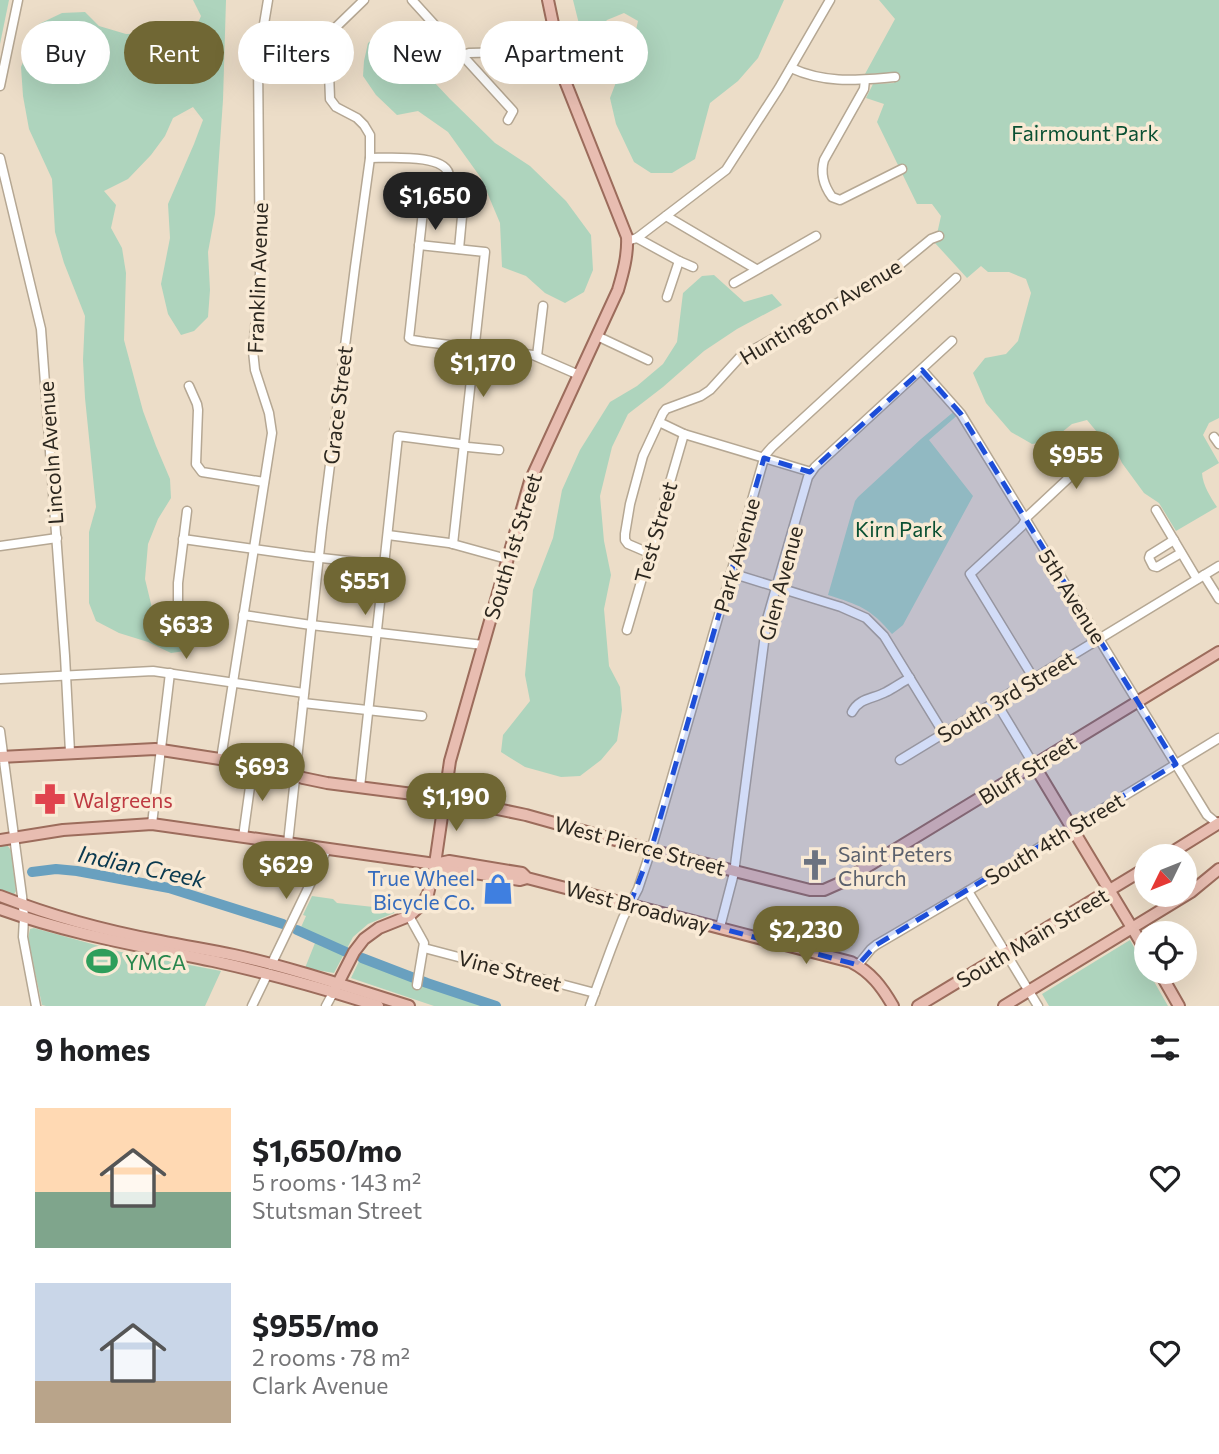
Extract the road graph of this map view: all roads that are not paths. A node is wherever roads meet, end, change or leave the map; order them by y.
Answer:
1 (18, 0) edge
2 (268, 0) edge
3 (364, 0) edge
4 (412, 0) edge
5 (548, 0) edge
6 (830, 0) edge
7 (431, 21) edge
8 (553, 21) edge
9 (466, 59) edge
10 (791, 68) junction
11 (894, 77) dead end
12 (865, 80) junction
13 (567, 84) edge
14 (0, 86) edge
15 (508, 120) dead end
16 (0, 158) edge
17 (370, 158) junction
18 (902, 169) dead end
19 (464, 195) dead end
20 (666, 216) junction
21 (629, 236) junction
22 (816, 236) dead end
23 (939, 236) dead end
24 (419, 245) junction
25 (459, 249) junction
26 (679, 261) junction
27 (693, 267) dead end
28 (756, 269) junction
29 (956, 278) dead end
30 (734, 283) dead end
31 (667, 297) dead end
32 (543, 306) dead end
33 (597, 336) junction
34 (952, 341) dead end
35 (475, 347) junction
36 (537, 356) junction
37 (648, 360) dead end
38 (922, 370) junction
39 (579, 374) junction
40 (189, 386) dead end
41 (659, 422) junction
42 (684, 433) junction
43 (1105, 444) dead end
44 (464, 445) junction
45 (499, 450) dead end
46 (764, 458) junction
47 (811, 472) junction
48 (264, 482) junction
49 (1156, 510) dead end
50 (187, 511) dead end
51 (1026, 520) junction
52 (388, 535) junction
53 (57, 538) junction
54 (184, 538) junction
55 (1174, 540) junction
56 (453, 544) junction
57 (0, 546) edge
58 (254, 548) junction
59 (649, 552) junction
60 (1181, 553) junction
61 (318, 558) junction
62 (507, 559) junction
63 (384, 565) junction
64 (1219, 566) edge
65 (731, 573) junction
66 (1201, 577) junction
67 (776, 587) junction
68 (1219, 599) edge
69 (243, 615) junction
70 (178, 618) dead end
71 (311, 625) junction
72 (627, 630) dead end
73 (377, 633) junction
74 (1100, 639) junction
75 (483, 645) junction
76 (1219, 652) edge
77 (170, 673) junction
78 (66, 676) junction
79 (910, 677) junction
80 (0, 679) edge
81 (1034, 679) junction
82 (233, 682) junction
83 (304, 693) junction
84 (1138, 701) junction
85 (996, 702) junction
86 (303, 703) junction
87 (369, 710) junction
88 (852, 712) dead end
89 (422, 716) dead end
90 (0, 731) edge
91 (944, 734) junction
92 (1219, 738) edge
93 (161, 750) junction
94 (70, 752) junction
95 (2, 757) edge
96 (221, 760) junction
97 (900, 760) dead end
98 (1176, 764) junction
99 (253, 765) junction
100 (1034, 765) junction
101 (295, 775) junction
102 (360, 787) junction
103 (444, 798) junction
104 (152, 824) junction
105 (1219, 824) edge
106 (1072, 828) junction
107 (0, 833) edge
108 (14, 835) junction
109 (243, 837) junction
110 (0, 839) edge
111 (288, 843) junction
112 (1186, 844) edge
113 (327, 849) junction
114 (651, 850) junction
115 (435, 864) junction
116 (1219, 869) edge
117 (734, 870) junction
118 (1134, 875) edge
119 (835, 886) joint
120 (1110, 890) junction
121 (968, 891) junction
122 (0, 896) edge
123 (23, 904) junction
124 (630, 904) junction
125 (0, 909) edge
126 (410, 916) junction
127 (24, 917) junction
128 (720, 928) junction
129 (1132, 928) junction
130 (1134, 931) edge
131 (424, 948) junction
132 (179, 950) junction
133 (1006, 954) junction
134 (858, 965) junction
135 (269, 970) junction
136 (418, 981) dead end
137 (1166, 984) edge
138 (335, 988) junction
139 (942, 991) junction
140 (1029, 991) junction
141 (595, 993) junction
142 (36, 1006) edge
143 (251, 1006) edge
144 (326, 1006) edge
145 (378, 1006) edge
146 (409, 1006) edge
147 (590, 1006) edge
148 (893, 1006) edge
149 (918, 1006) edge
150 (933, 1006) edge
151 (1004, 1006) edge
152 (1038, 1006) edge
153 (1179, 1006) edge

1 - 14 street
2 - 48 street, Franklin Avenue
3 - 17 street, Grace Street
4 - 7 street
5 - 8 main road
6 - 10 street
9 - 15 street
10 - 12 street
10 - 20 street
11 - 12 street
12 - 18 street
13 - 21 main road
16 - 53 street, Lincoln Avenue
17 - 24 street
17 - 61 street, Grace Street
19 - 25 street
20 - 21 street
20 - 28 street
21 - 26 street
21 - 33 main road, South 1st Street
22 - 28 street
23 - 41 street, Huntington Avenue
24 - 25 street
24 - 35 street
25 - 35 street
26 - 27 street
26 - 31 street
28 - 30 street
29 - 46 street, Park Avenue
32 - 36 street
33 - 37 street
33 - 39 main road, South 1st Street
34 - 38 street, Glen Avenue
35 - 36 street
35 - 44 street
36 - 39 street
38 - 47 street, Glen Avenue
38 - 51 street, 5th Avenue
39 - 62 main road, South 1st Street
40 - 48 street
41 - 42 street
41 - 59 street, Huntington Avenue
42 - 46 street
42 - 59 street, Test Street
43 - 51 street
44 - 45 street
44 - 52 street
44 - 56 street
46 - 47 street
46 - 65 street, Park Avenue
47 - 67 street, Glen Avenue
48 - 58 street, Franklin Avenue
49 - 55 street
50 - 54 street
51 - 74 street, 5th Avenue
51 - 81 street
52 - 56 street
52 - 63 street
53 - 57 street
53 - 78 street, Lincoln Avenue
54 - 58 street
54 - 70 street
55 - 60 street
55 - 60 street
56 - 62 street
58 - 61 street
58 - 69 street, Franklin Avenue
59 - 72 street, Test Street
60 - 66 street
61 - 63 street
61 - 71 street, Grace Street
62 - 75 main road, South 1st Street
63 - 73 street
64 - 66 street, South 3rd Street
65 - 67 street
65 - 114 street, Park Avenue
66 - 68 street
66 - 74 street, South 3rd Street
67 - 79 street
67 - 117 street, Glen Avenue
69 - 71 street
69 - 82 street, Franklin Avenue
71 - 73 street
71 - 83 street, Grace Street
73 - 75 street
73 - 87 street
74 - 81 street, South 3rd Street
74 - 84 street, 5th Avenue
75 - 103 main road, South 1st Street
76 - 84 main road, Bluff Street
77 - 78 street
77 - 82 street
77 - 93 street
78 - 80 street
78 - 94 street, Lincoln Avenue
79 - 88 street
79 - 91 street
81 - 85 street, South 3rd Street
82 - 83 street
82 - 96 street, Franklin Avenue
83 - 86 street, Grace Street
84 - 98 street, 5th Avenue
84 - 100 main road, Bluff Street
85 - 91 street, South 3rd Street
85 - 100 street
86 - 87 street
86 - 101 street, Grace Street
87 - 89 street
87 - 102 street
90 - 95 street
91 - 97 street, South 3rd Street
92 - 98 street, South 4th Street
93 - 94 main road, West Pierce Street
93 - 96 main road, West Pierce Street
93 - 104 street
94 - 95 main road, West Pierce Street
95 - 108 street
96 - 99 main road, West Pierce Street
98 - 105 street, 5th Avenue
98 - 106 street, South 4th Street
99 - 101 main road, West Pierce Street
99 - 109 street
100 - 106 main road
100 - 119 main road, Bluff Street
101 - 102 main road, West Pierce Street
101 - 111 street, Grace Street
102 - 103 main road, West Pierce Street
103 - 114 main road, West Pierce Street
103 - 115 main road, South 1st Street
104 - 108 main road, West Broadway
104 - 109 main road, West Broadway
105 - 112 main road
106 - 120 main road
106 - 121 street, South 4th Street
107 - 108 main road
108 - 110 main road
108 - 123 street
109 - 111 main road, West Broadway
111 - 113 main road, West Broadway
113 - 115 main road, West Broadway
113 - 135 street
114 - 117 main road, West Pierce Street
114 - 124 street, Park Avenue
115 - 124 main road, West Broadway
115 - 126 main road, South 1st Street
116 - 129 main road
117 - 119 main road, West Pierce Street
117 - 128 street, Glen Avenue
118 - 120 main road, South Main Street
120 - 129 main road
120 - 133 main road, South Main Street
121 - 133 street
121 - 134 street, South 4th Street
122 - 123 main road
123 - 127 street
123 - 132 main road
124 - 128 main road, West Broadway
124 - 141 street, Park Avenue
125 - 127 main road
126 - 131 street
126 - 138 main road
127 - 132 main road
127 - 142 street
128 - 134 main road, West Broadway
129 - 130 main road
129 - 140 main road
131 - 136 street
131 - 141 street, Vine Street
132 - 135 main road
133 - 139 main road, South Main Street
133 - 140 street
134 - 148 main road, West Broadway
135 - 138 main road
135 - 143 street
137 - 153 main road
138 - 144 street
138 - 145 main road
138 - 146 main road
139 - 149 main road, South Main Street
139 - 150 main road
140 - 151 main road
140 - 152 street
141 - 147 street, Park Avenue

